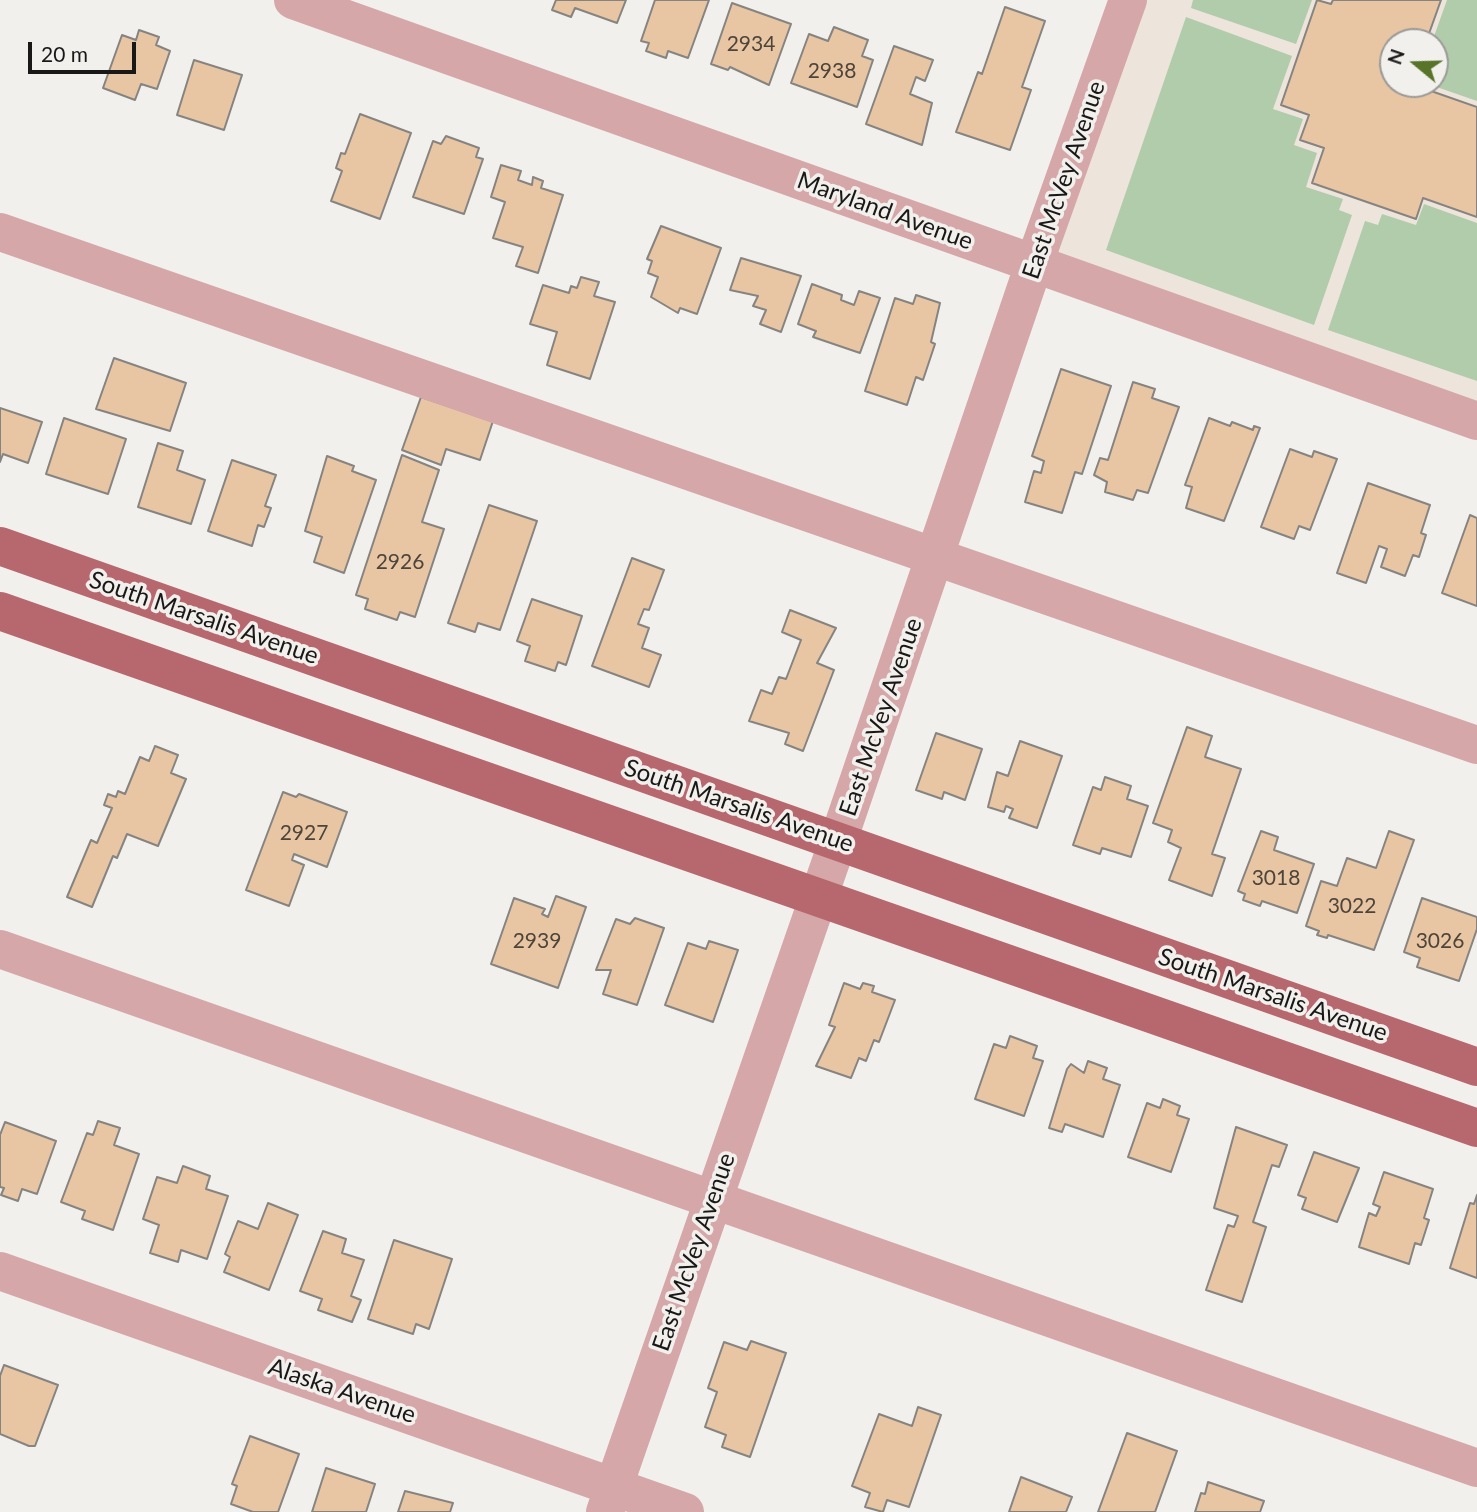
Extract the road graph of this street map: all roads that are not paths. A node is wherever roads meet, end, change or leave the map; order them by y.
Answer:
1 (293, 0) edge
2 (1128, 0) edge
3 (0, 232) edge
4 (1034, 264) junction
5 (1477, 421) edge
6 (0, 546) edge
7 (936, 555) junction
8 (0, 611) edge
9 (1477, 745) edge
10 (838, 841) junction
11 (818, 897) junction
12 (0, 949) edge
13 (1477, 1067) edge
14 (1477, 1128) edge
15 (712, 1198) junction
16 (0, 1271) edge
17 (1477, 1468) edge
18 (609, 1499) edge
19 (685, 1512) edge

1 - 4 street, Maryland Avenue
2 - 4 street, East McVey Avenue
3 - 7 street
4 - 5 street, Maryland Avenue
4 - 7 street, East McVey Avenue
6 - 10 main road, South Marsalis Avenue
7 - 9 street
7 - 10 street, East McVey Avenue
8 - 11 main road
10 - 11 street, East McVey Avenue
10 - 13 main road, South Marsalis Avenue
11 - 14 main road
11 - 15 street, East McVey Avenue
12 - 15 street
15 - 17 street
15 - 18 street, East McVey Avenue
16 - 18 street, Alaska Avenue
18 - 19 street, Alaska Avenue

